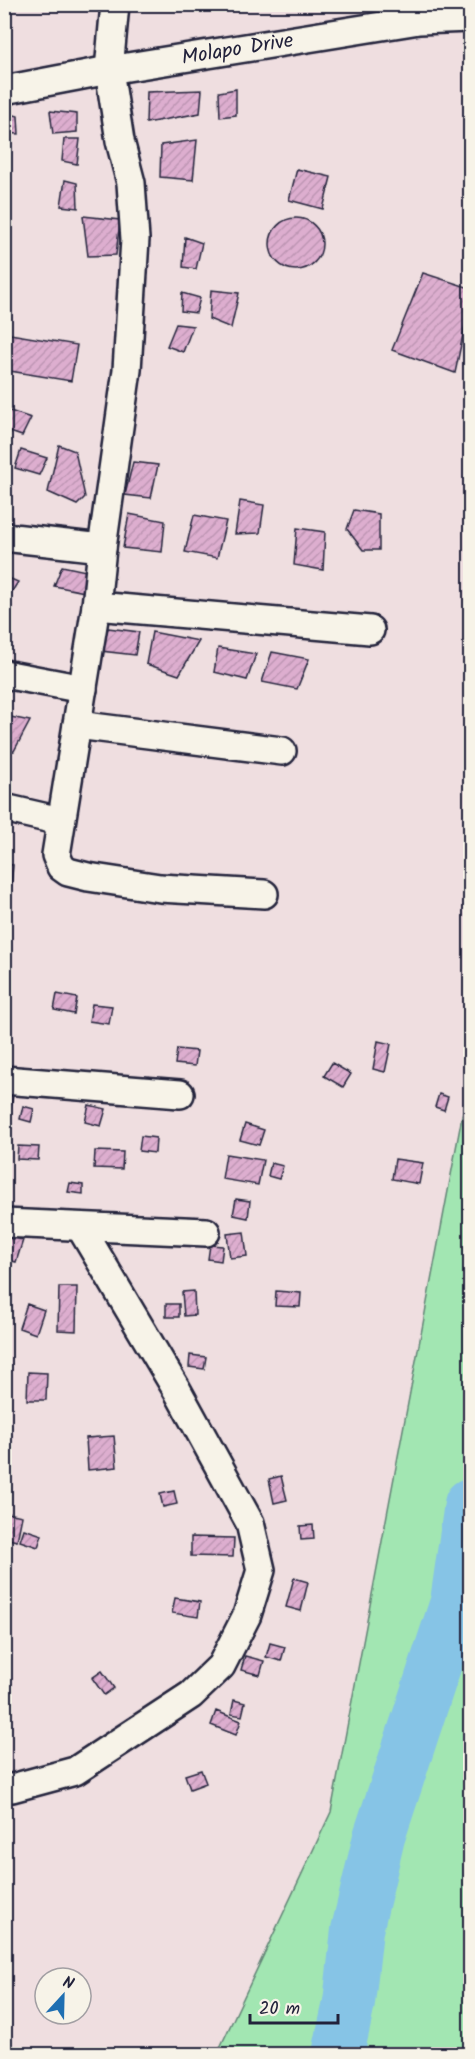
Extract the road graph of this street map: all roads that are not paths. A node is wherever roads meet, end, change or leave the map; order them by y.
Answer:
1 (115, 4) edge
2 (471, 18) edge
3 (109, 70) junction
4 (4, 90) edge
5 (4, 537) edge
6 (102, 548) junction
7 (96, 606) junction
8 (370, 630) dead end
9 (4, 674) edge
10 (83, 689) junction
11 (77, 725) junction
12 (282, 751) dead end
13 (4, 808) edge
14 (60, 821) junction
15 (264, 894) dead end
16 (4, 1080) edge
17 (180, 1094) dead end
18 (4, 1223) edge
19 (81, 1228) junction
20 (206, 1232) dead end
21 (4, 1788) edge

1 - 3 street
2 - 3 street, Molapo Drive
3 - 4 street, Molapo Drive
3 - 6 street
5 - 6 street
6 - 7 street
7 - 8 street
7 - 10 street
9 - 10 street
10 - 11 street
11 - 12 street
11 - 14 street
13 - 14 street
14 - 15 street
16 - 17 street
18 - 19 street
19 - 20 street
19 - 21 street

